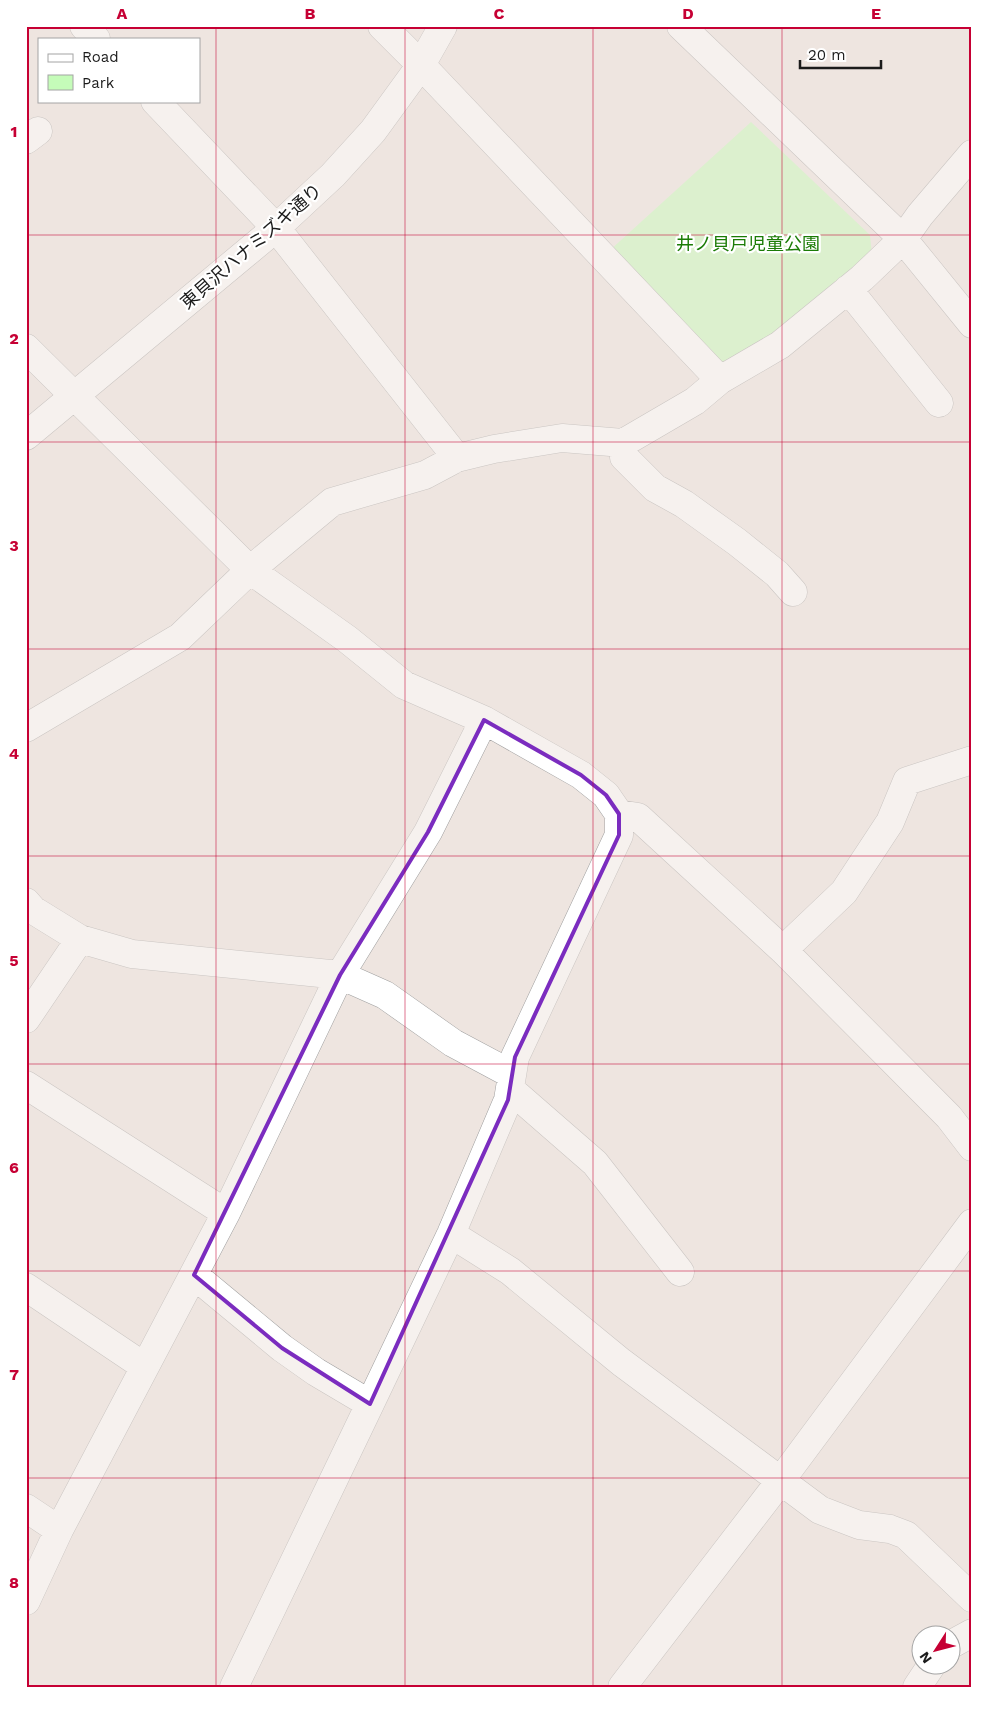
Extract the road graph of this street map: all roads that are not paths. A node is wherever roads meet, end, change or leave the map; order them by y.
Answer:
1 (84, 26) edge
2 (382, 26) edge
3 (443, 26) edge
4 (681, 26) edge
5 (95, 38) edge
6 (421, 65) junction
7 (156, 102) edge
8 (972, 154) edge
9 (276, 228) junction
10 (903, 239) junction
11 (848, 289) junction
12 (972, 324) edge
13 (26, 348) edge
14 (720, 380) junction
15 (74, 396) junction
16 (940, 403) dead end
17 (26, 436) edge
18 (623, 443) junction
19 (457, 458) junction
20 (250, 570) junction
21 (794, 592) dead end
22 (484, 720) junction
23 (26, 728) edge
24 (972, 760) edge
25 (619, 814) junction
26 (26, 902) edge
27 (80, 939) junction
28 (782, 950) junction
29 (340, 975) junction
30 (26, 1018) edge
31 (510, 1081) junction
32 (26, 1085) edge
33 (972, 1147) edge
34 (226, 1213) junction
35 (972, 1223) edge
36 (450, 1234) junction
37 (680, 1272) dead end
38 (194, 1274) junction
39 (26, 1288) edge
40 (145, 1367) junction
41 (370, 1404) junction
42 (781, 1480) junction
43 (26, 1508) edge
44 (60, 1530) junction
45 (972, 1598) edge
46 (26, 1601) edge
47 (972, 1633) edge
48 (960, 1640) edge
49 (234, 1687) edge
50 (622, 1687) edge

1 - 5 street
2 - 6 street
3 - 6 street, 東貝沢ハナミズキ通り
4 - 10 street
6 - 9 street, 東貝沢ハナミズキ通り
6 - 14 street
7 - 9 street
8 - 10 street
9 - 15 street, 東貝沢ハナミズキ通り
9 - 19 street
10 - 11 street
10 - 12 street
11 - 14 street
11 - 16 street
13 - 15 street
14 - 18 street
15 - 17 street, 東貝沢ハナミズキ通り
15 - 20 street
18 - 19 street
18 - 21 street
19 - 20 street
20 - 22 street
20 - 23 street
22 - 25 street
22 - 29 street
24 - 28 street
25 - 28 street
25 - 31 street
26 - 27 street
27 - 29 street
27 - 30 street
28 - 33 street
29 - 31 street
29 - 34 street
31 - 36 street
31 - 37 street
32 - 34 street
34 - 38 street
35 - 42 street
36 - 41 street
36 - 42 street
38 - 40 street
38 - 41 street
39 - 40 street
40 - 44 street
41 - 49 street
42 - 45 street
42 - 50 street
43 - 44 street
44 - 46 street
47 - 48 street

